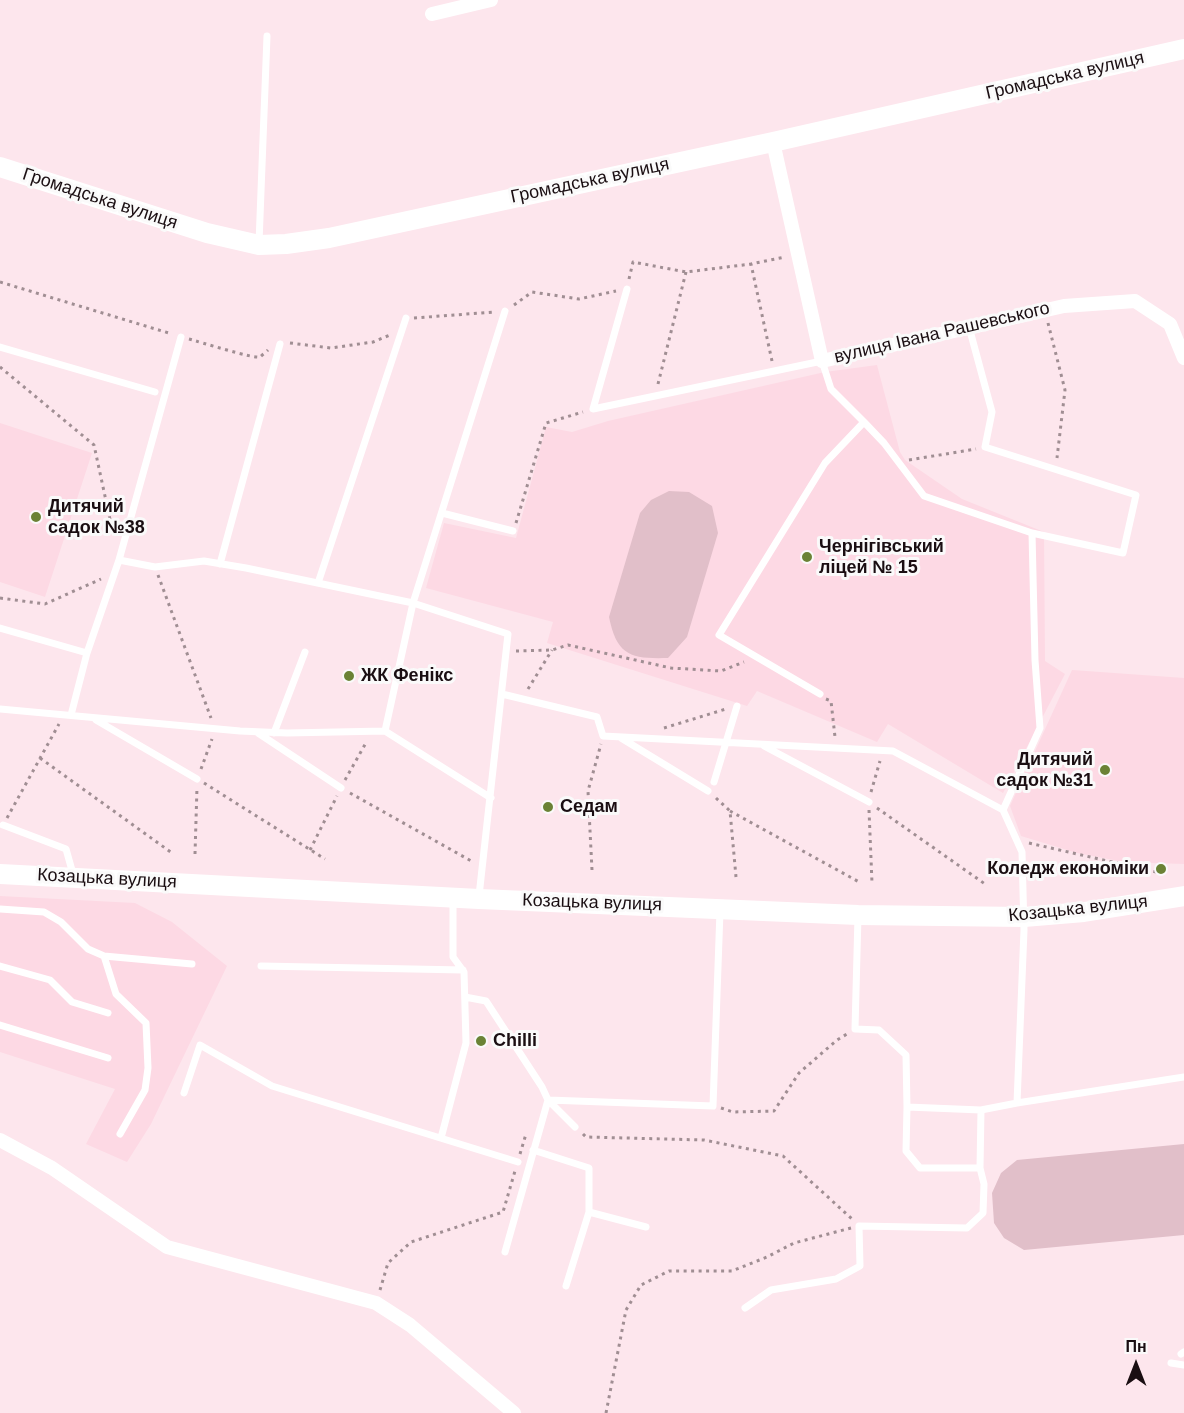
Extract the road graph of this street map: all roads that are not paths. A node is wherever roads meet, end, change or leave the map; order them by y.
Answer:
1 (491, 0) edge
2 (432, 14) dead end
3 (267, 36) dead end
4 (1184, 49) edge
5 (773, 142) junction
6 (0, 167) edge
7 (259, 245) junction
8 (627, 289) road end
9 (506, 311) road end
10 (406, 318) road end
11 (969, 327) junction
12 (181, 337) road end
13 (280, 344) road end
14 (0, 347) edge
15 (1184, 358) edge
16 (822, 361) junction
17 (155, 392) dead end
18 (864, 422) junction
19 (442, 513) junction
20 (513, 531) road end
21 (1032, 533) junction
22 (119, 560) junction
23 (220, 564) junction
24 (318, 583) junction
25 (413, 603) junction
26 (0, 628) edge
27 (305, 652) dead end
28 (87, 653) junction
29 (502, 694) junction
30 (820, 694) road end
31 (737, 706) road end
32 (0, 709) edge
33 (68, 715) junction
34 (94, 719) junction
35 (385, 731) junction
36 (256, 732) junction
37 (274, 733) junction
38 (619, 737) junction
39 (726, 743) junction
40 (762, 744) junction
41 (197, 778) road end
42 (714, 783) dead end
43 (341, 788) road end
44 (708, 791) road end
45 (491, 798) junction
46 (868, 802) road end
47 (1003, 810) junction
48 (3, 825) road end
49 (0, 874) edge
50 (74, 877) junction
51 (1184, 896) edge
52 (453, 897) junction
53 (479, 899) junction
54 (0, 909) edge
55 (720, 909) junction
56 (858, 915) junction
57 (1024, 917) junction
58 (104, 956) junction
59 (192, 964) dead end
60 (0, 966) edge
61 (261, 966) dead end
62 (463, 970) junction
63 (465, 998) junction
64 (108, 1013) dead end
65 (0, 1025) edge
66 (108, 1058) dead end
67 (1184, 1077) edge
68 (184, 1093) dead end
69 (548, 1100) junction
70 (1017, 1102) junction
71 (908, 1107) junction
72 (981, 1110) junction
73 (575, 1127) road end
74 (120, 1134) dead end
75 (441, 1138) junction
76 (0, 1140) edge
77 (534, 1150) junction
78 (518, 1162) road end
79 (980, 1168) junction
80 (589, 1212) junction
81 (646, 1227) dead end
82 (505, 1252) dead end
83 (566, 1286) dead end
84 (745, 1308) dead end
85 (1172, 1363) dead end
86 (1184, 1365) edge
87 (514, 1413) edge

1 - 2 street
3 - 7 lane
4 - 5 street, Громадська вулиця
5 - 7 street, Громадська вулиця
5 - 16 street, вулиця Івана Рашевського
6 - 7 street, Громадська вулиця
8 - 16 lane
9 - 19 lane
10 - 24 lane
11 - 15 street, вулиця Івана Рашевського
11 - 16 street, вулиця Івана Рашевського
11 - 21 lane
12 - 22 lane
13 - 23 lane
14 - 17 lane
16 - 18 lane
18 - 21 lane
18 - 30 lane
19 - 20 lane
19 - 25 lane
21 - 47 lane
22 - 23 lane
22 - 28 lane
23 - 24 lane
24 - 25 lane
25 - 29 lane
25 - 35 lane
26 - 28 lane
27 - 37 lane
28 - 33 lane
29 - 38 lane
29 - 45 lane
31 - 39 lane
32 - 33 lane
33 - 34 lane
34 - 36 lane
34 - 41 lane
35 - 37 lane
35 - 45 lane
36 - 37 lane
36 - 43 lane
38 - 39 lane
38 - 44 lane
39 - 40 lane
39 - 42 lane
40 - 46 lane
40 - 47 lane
45 - 53 lane
47 - 57 lane
48 - 50 lane
49 - 50 street, Козацька вулиця
50 - 52 street, Козацька вулиця
51 - 57 street, Козацька вулиця
52 - 53 street, Козацька вулиця
52 - 62 lane
53 - 55 street, Козацька вулиця
54 - 58 lane
55 - 56 street, Козацька вулиця
55 - 69 lane
56 - 57 street, Козацька вулиця
56 - 71 lane
57 - 70 lane
58 - 59 lane
58 - 74 lane
60 - 64 lane
61 - 62 lane
62 - 63 lane
63 - 69 lane
63 - 75 lane
65 - 66 lane
67 - 70 lane
68 - 75 lane
69 - 73 lane
69 - 77 lane
70 - 72 lane
71 - 72 lane
71 - 79 lane
72 - 79 lane
75 - 78 lane
76 - 87 street
77 - 80 lane
77 - 82 lane
79 - 84 lane
80 - 81 lane
80 - 83 lane
85 - 86 lane

